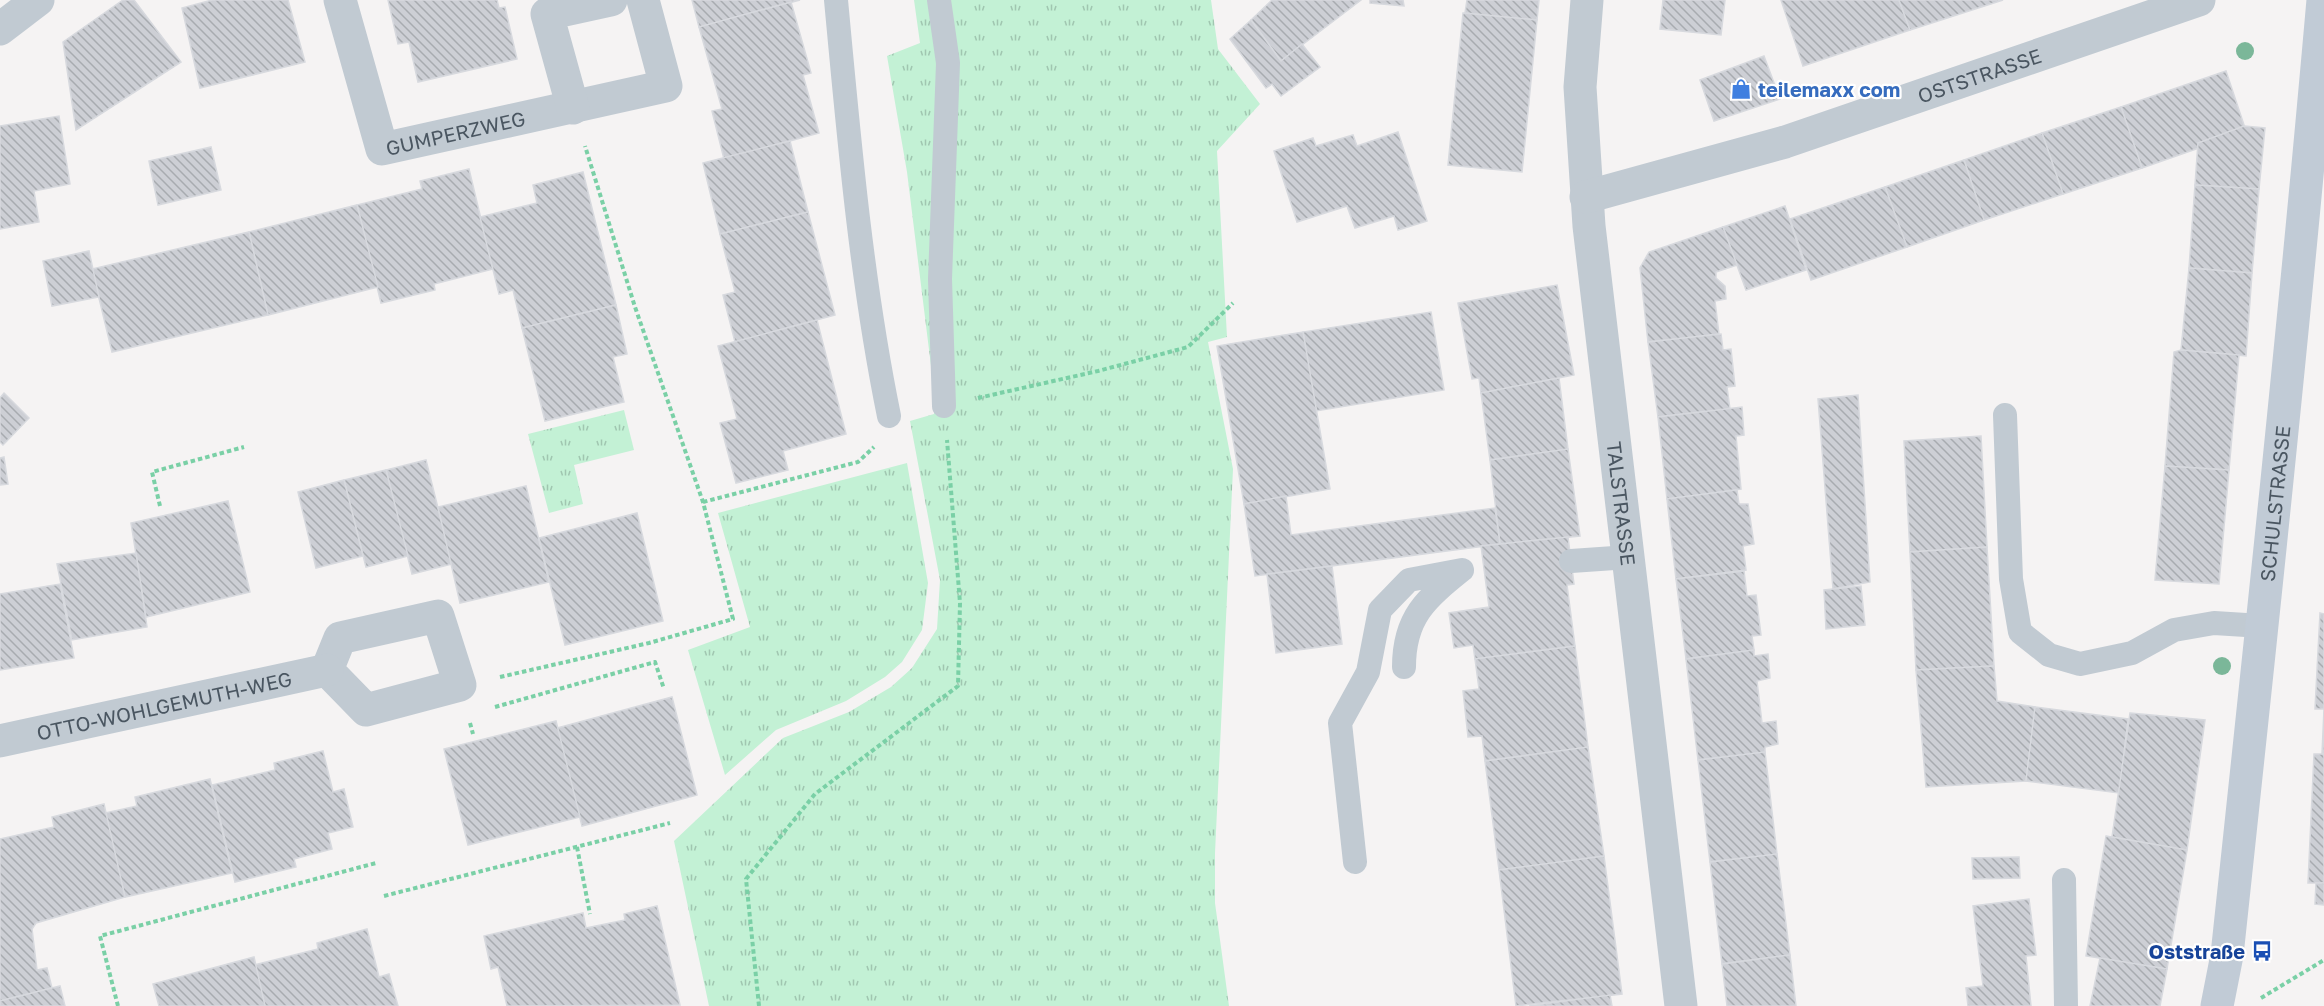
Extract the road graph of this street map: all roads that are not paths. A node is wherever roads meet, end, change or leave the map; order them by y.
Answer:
1 (38, 0) edge
2 (340, 0) edge
3 (611, 0) edge
4 (644, 0) edge
5 (836, 0) edge
6 (939, 0) edge
7 (1587, 0) edge
8 (2199, 0) edge
9 (2323, 0) edge
10 (0, 29) edge
11 (573, 108) junction
12 (1588, 212) junction
13 (944, 406) road end
14 (2005, 415) dead end
15 (889, 416) dead end
16 (1629, 557) junction
17 (1570, 561) dead end
18 (2262, 626) junction
19 (1404, 667) dead end
20 (327, 670) junction
21 (0, 741) edge
22 (1355, 862) dead end
23 (2064, 880) dead end
24 (2218, 1002) edge
25 (1681, 1006) edge
26 (2066, 1006) edge

1 - 10 street
2 - 11 street, GUMPERZWEG
3 - 11 street
4 - 11 street, GUMPERZWEG
5 - 15 lane
6 - 13 lane
7 - 12 street, TALSTRASSE
8 - 12 street, OSTSTRASSE
9 - 18 main road, SCHULSTRASSE
12 - 16 street, TALSTRASSE
14 - 18 lane
16 - 17 lane
16 - 25 street, TALSTRASSE
18 - 24 main road, SCHULSTRASSE
19 - 22 lane
20 - 20 street
20 - 21 street, OTTO-WOHLGEMUTH-WEG
23 - 26 lane

